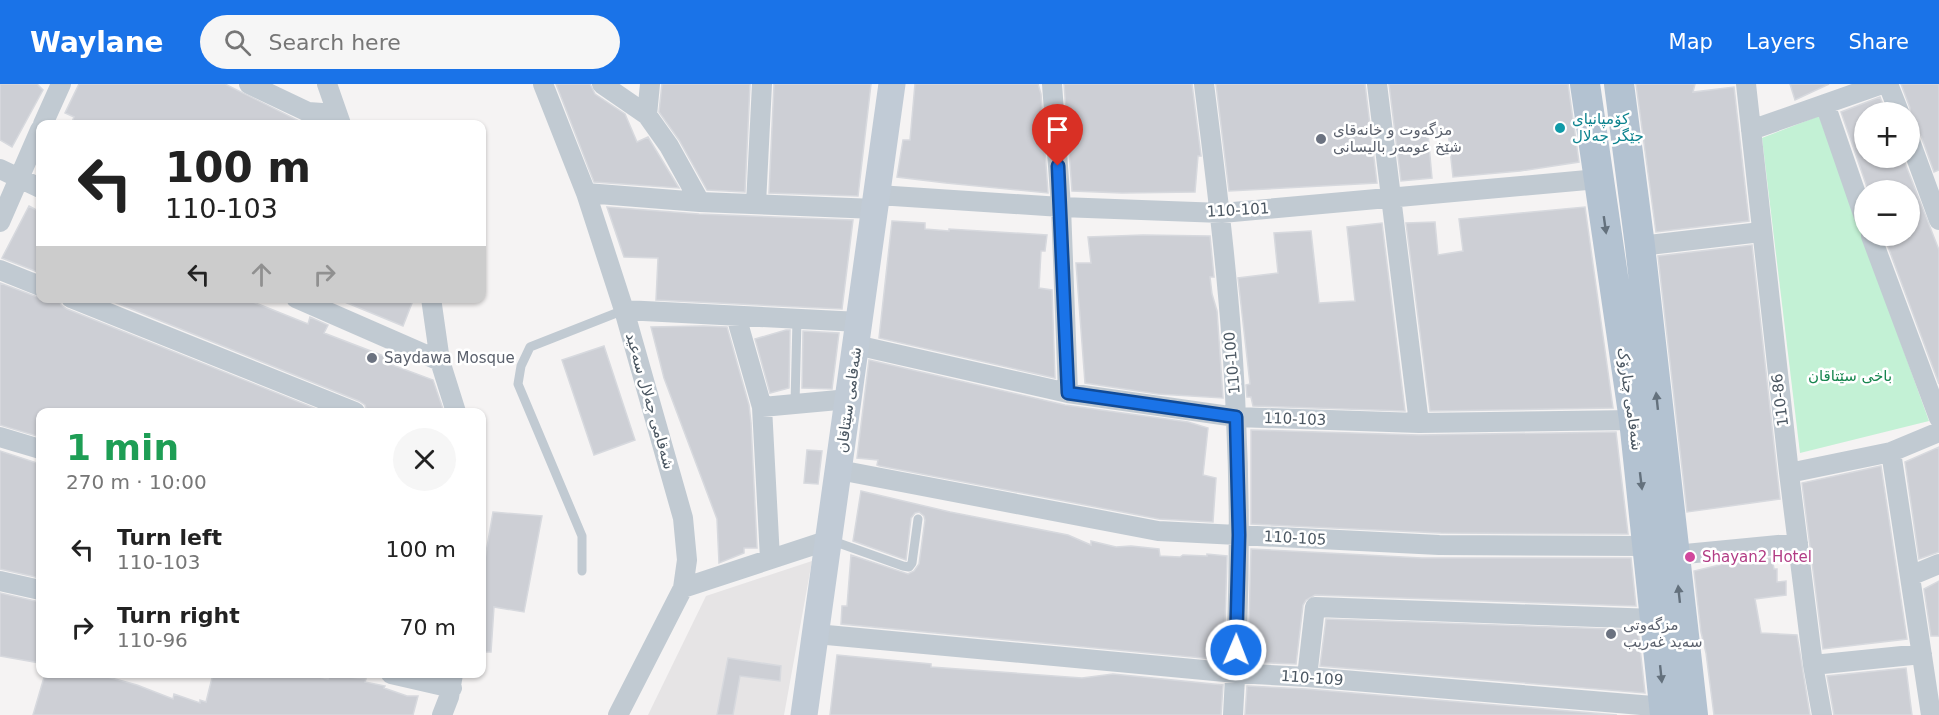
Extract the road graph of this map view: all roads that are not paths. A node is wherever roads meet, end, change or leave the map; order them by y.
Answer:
1 (61, 84) edge
2 (249, 84) edge
3 (327, 84) edge
4 (543, 84) edge
5 (602, 84) edge
6 (650, 84) edge
7 (762, 84) edge
8 (892, 84) edge
9 (1052, 84) edge
10 (1204, 84) edge
11 (1377, 84) edge
12 (1585, 84) edge
13 (1619, 84) edge
14 (1746, 84) edge
15 (1882, 84) edge
16 (1888, 84) edge
17 (1895, 102) edge
18 (1825, 104) junction
19 (648, 115) junction
20 (338, 119) edge
21 (45, 120) edge
22 (1751, 130) junction
23 (36, 139) edge
24 (1920, 159) edge
25 (0, 169) edge
26 (19, 178) junction
27 (1598, 179) junction
28 (1933, 182) edge
29 (36, 186) edge
30 (1854, 188) edge
31 (586, 193) junction
32 (1392, 198) junction
33 (700, 202) junction
34 (877, 202) junction
35 (756, 204) junction
36 (1061, 207) junction
37 (1220, 213) junction
38 (1939, 220) edge
39 (0, 222) edge
40 (1761, 232) junction
41 (1640, 246) junction
42 (1875, 246) edge
43 (0, 270) edge
44 (36, 284) edge
45 (83, 303) edge
46 (307, 303) edge
47 (432, 303) edge
48 (624, 310) junction
49 (736, 316) junction
50 (797, 319) junction
51 (858, 333) junction
52 (440, 361) junction
53 (1068, 393) junction
54 (849, 399) junction
55 (795, 404) junction
56 (762, 407) junction
57 (344, 408) edge
58 (455, 408) edge
59 (1236, 417) junction
60 (1939, 418) edge
61 (1634, 420) junction
62 (1419, 423) junction
63 (1939, 432) edge
64 (0, 438) edge
65 (36, 448) edge
66 (1891, 452) junction
67 (839, 470) junction
68 (1789, 472) junction
69 (918, 519) dead end
70 (1239, 535) junction
71 (829, 540) junction
72 (1798, 543) junction
73 (1662, 550) junction
74 (770, 559) junction
75 (1939, 564) edge
76 (582, 571) dead end
77 (1910, 576) junction
78 (0, 580) edge
79 (683, 588) junction
80 (36, 589) edge
81 (1655, 619) junction
82 (816, 634) junction
83 (1922, 654) junction
84 (1813, 665) junction
85 (1236, 674) junction
86 (1307, 677) junction
87 (426, 678) edge
88 (452, 681) edge
89 (1665, 711) edge
90 (442, 715) edge
91 (618, 715) edge
92 (804, 715) edge
93 (1233, 715) edge
94 (1693, 715) edge
95 (1822, 715) edge
96 (1930, 715) edge

1 - 21 street
2 - 20 street
3 - 20 street
4 - 31 street, شەقامی جەلال سەعید
5 - 19 street
6 - 19 street
7 - 35 street
8 - 34 main road, شەقامی سێتاقان
9 - 36 street
10 - 37 street, 110-100
11 - 32 street
12 - 27 main road, شەقامی چنارۆک
13 - 41 main road, شەقامی چنارۆک
14 - 22 street, 110-86
15 - 18 street
16 - 17 street
18 - 22 street
18 - 30 street
19 - 33 street
22 - 40 street, 110-86
23 - 26 street
24 - 28 street
25 - 26 street
26 - 29 street
26 - 39 street
27 - 32 street, 110-101
27 -> 61 main road, شەقامی چنارۆک
28 - 38 street
31 - 33 street, 110-101
31 - 48 street, شەقامی جەلال سەعید
32 - 37 street, 110-101
32 - 62 street
33 - 35 street, 110-101
34 - 35 street, 110-101
34 - 36 street, 110-101
34 - 51 main road, شەقامی سێتاقان
36 - 37 street, 110-101
36 - 53 street
37 - 59 street, 110-100
40 - 41 street
40 - 68 street, 110-86
73 -> 41 main road, شەقامی چنارۆک
42 - 60 street
43 - 44 street
45 - 57 street
46 - 52 street
47 - 52 street
48 - 49 street, 110-103
48 - 76 lane
48 - 79 street, شەقامی جەلال سەعید
49 - 50 street, 110-103
49 - 56 street
50 - 51 street, 110-103
50 - 55 lane
51 - 53 street, 110-103
51 - 54 main road, شەقامی سێتاقان
52 - 58 street
53 - 59 street, 110-103
54 - 55 street
54 - 67 main road, شەقامی سێتاقان
55 - 56 street
56 - 74 street
59 - 62 street, 110-103
59 - 70 street, 110-100
61 - 62 street, 110-103
61 -> 73 main road, شەقامی چنارۆک
63 - 66 street
64 - 65 street
66 - 68 street
66 - 77 street
67 - 70 street, 110-105
67 - 71 main road, شەقامی سێتاقان
68 - 72 street, 110-86
69 - 71 lane
70 - 73 street, 110-105
70 - 85 street, 110-100
71 - 74 street
71 - 82 main road, شەقامی سێتاقان
72 - 73 street, 110-105
72 - 84 street, 110-86
73 - 81 main road, شەقامی چنارۆک
94 -> 73 main road, شەقامی چنارۆک
74 - 79 street
75 - 77 street
77 - 83 street
78 - 80 street
79 - 91 street, شەقامی جەلال سەعید
81 - 86 street
81 -> 89 main road, شەقامی چنارۆک
82 - 85 street, 110-109
82 - 92 main road, شەقامی سێتاقان
83 - 84 street
83 - 96 street
84 - 95 street, 110-86
85 - 86 street, 110-109
85 - 93 street, 110-100
86 - 89 street, 110-109
87 - 88 street
88 - 90 street

